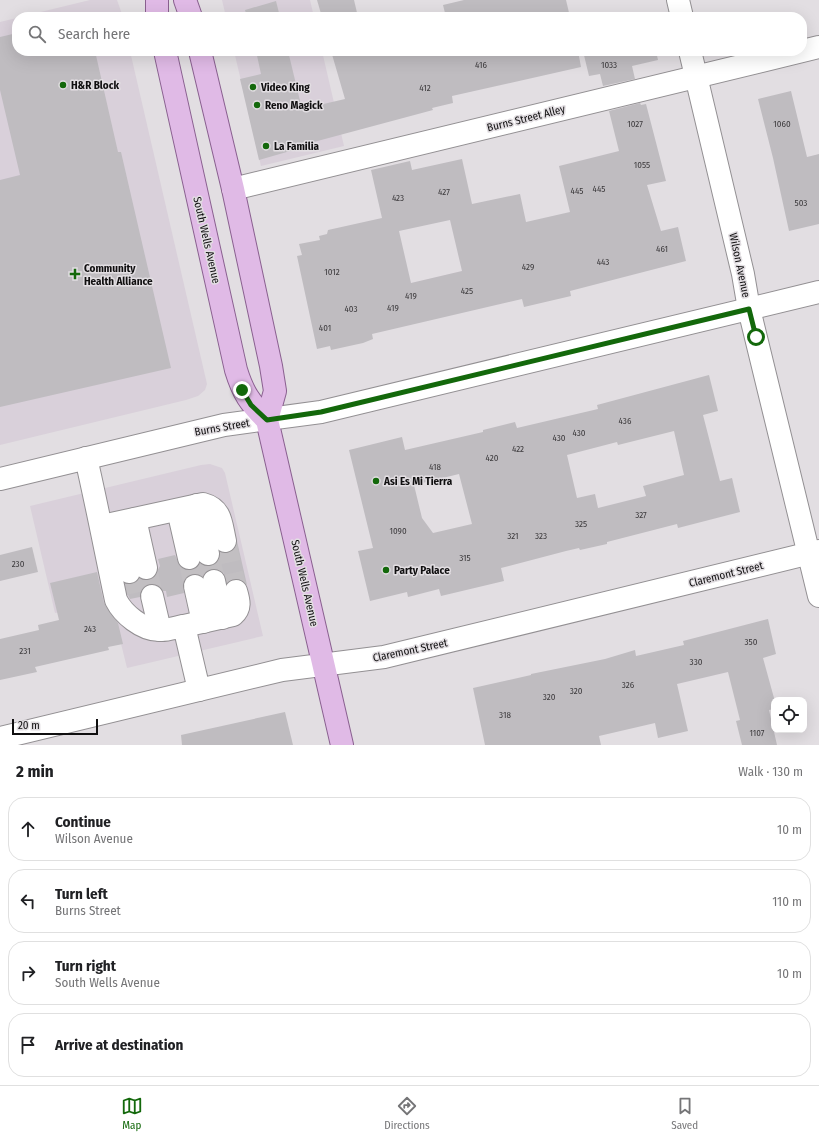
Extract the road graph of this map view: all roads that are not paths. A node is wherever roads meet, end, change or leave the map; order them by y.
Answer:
1 (157, 0) edge
2 (185, 0) edge
3 (678, 0) edge
4 (157, 12) edge
5 (189, 12) edge
6 (681, 12) edge
7 (819, 47) edge
8 (807, 50) edge
9 (166, 56) edge
10 (201, 56) edge
11 (691, 56) edge
12 (782, 56) edge
13 (696, 77) junction
14 (233, 189) junction
15 (819, 292) edge
16 (749, 309) junction
17 (267, 420) junction
18 (86, 458) junction
19 (0, 480) edge
20 (187, 507) junction
21 (118, 523) junction
22 (225, 541) tunnel mouth
23 (814, 553) edge
24 (198, 556) tunnel mouth
25 (138, 570) tunnel mouth
26 (205, 584) tunnel mouth
27 (236, 591) tunnel mouth
28 (819, 596) edge
29 (203, 622) junction
30 (140, 623) junction
31 (160, 630) junction
32 (324, 665) junction
33 (199, 690) junction
34 (0, 738) edge
35 (342, 745) edge

1 - 4 main road
2 - 5 main road
3 - 6 street
7 - 8 street, Burns Street Alley
9 - 17 main road, South Wells Avenue
10 - 14 main road, South Wells Avenue
11 - 13 street, Wilson Avenue
12 - 13 street, Burns Street Alley
13 - 14 street, Burns Street Alley
13 - 16 street, Wilson Avenue
14 - 17 main road, South Wells Avenue
15 - 16 street, Burns Street
16 - 17 street, Burns Street
16 - 23 street, Wilson Avenue
17 - 18 street, Burns Street
17 - 32 main road, South Wells Avenue
18 - 19 street, Burns Street
18 - 21 street
20 - 21 street
20 - 22 street
20 - 24 street
21 - 25 street
21 - 30 street
23 - 28 street, Wilson Avenue
23 - 32 street, Claremont Street
26 - 29 street
27 - 29 street
29 - 31 street
29 - 33 street
30 - 31 street
30 - 31 street
32 - 33 street, Claremont Street
32 - 35 main road, South Wells Avenue
33 - 34 street, Claremont Street

